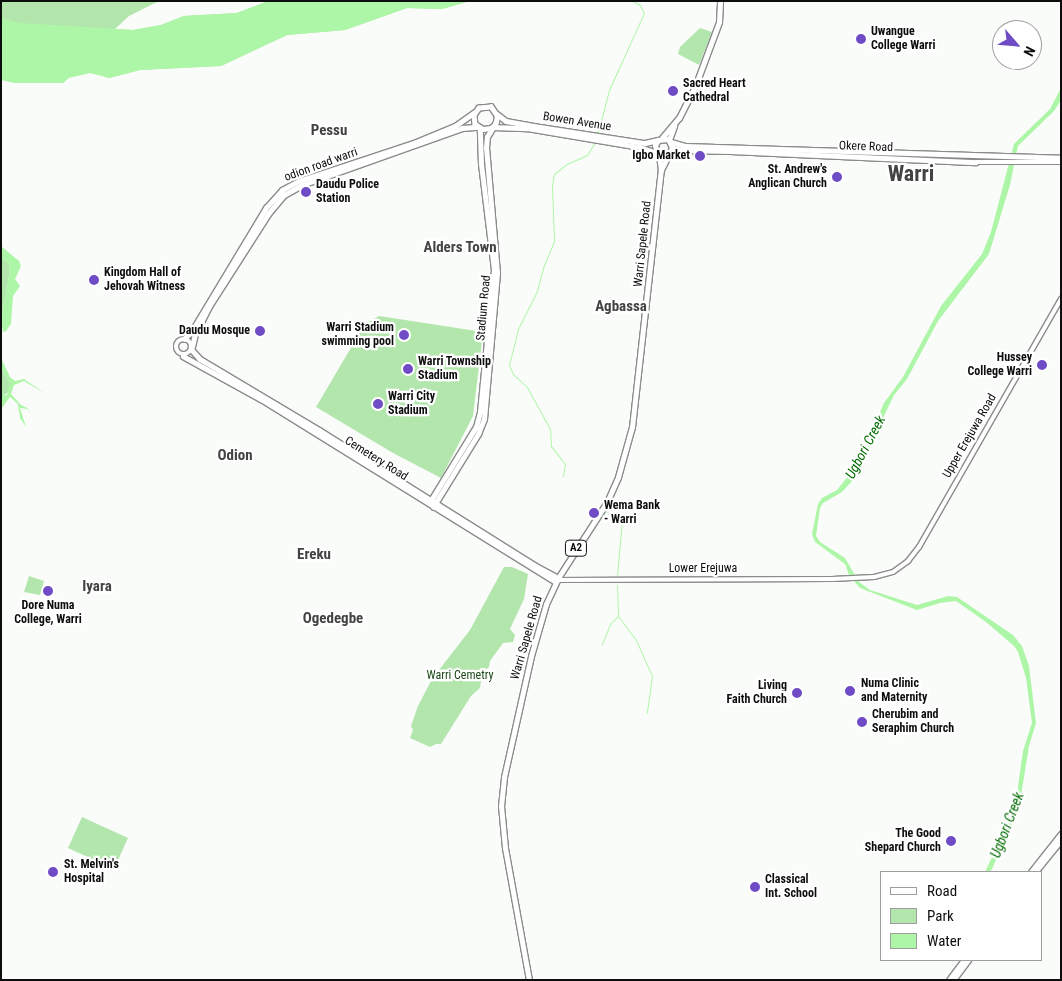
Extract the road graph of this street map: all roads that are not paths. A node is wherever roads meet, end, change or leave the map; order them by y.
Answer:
1 (720, 1) edge
2 (476, 111) junction
3 (496, 113) junction
4 (674, 125) junction
5 (479, 128) junction
6 (492, 128) junction
7 (660, 139) junction
8 (670, 141) junction
9 (670, 153) junction
10 (658, 154) junction
11 (1061, 158) edge
12 (1010, 160) junction
13 (1017, 160) junction
14 (1061, 162) edge
15 (661, 170) junction
16 (1061, 299) edge
17 (184, 339) junction
18 (192, 348) junction
19 (183, 356) junction
20 (432, 504) junction
21 (858, 579) joint
22 (557, 580) junction
23 (1061, 834) edge
24 (1061, 840) edge
25 (1032, 871) edge
26 (1036, 871) edge
27 (963, 961) edge
28 (967, 961) edge
29 (529, 980) edge
30 (949, 980) edge
31 (953, 980) edge

1 - 4 main road
2 - 3 main road
2 - 5 main road
2 - 17 main road, odion road warri
3 - 6 main road
3 - 7 main road, Bowen Avenue
4 - 7 main road
4 - 8 main road
5 - 6 main road
5 - 18 main road, odion road warri
5 - 20 main road, Stadium Road
6 - 10 main road, Bowen Avenue
6 - 20 main road, Stadium Road
7 - 8 highway
7 - 10 highway, Warri Sapele Road
8 - 9 highway
8 - 12 main road, Okere Road
9 - 10 highway
9 - 12 main road, Okere Road
9 - 15 highway, Warri Sapele Road / A2
10 - 15 highway, Warri Sapele Road / A2
11 - 13 main road, Okere Road
12 - 13 main road, Okere Road
13 - 14 main road, Okere Road
15 - 22 highway, Warri Sapele Road / A2
16 - 21 street, Upper Erejuwa Road
17 - 18 main road
17 - 19 main road
18 - 19 main road
18 - 20 main road, Cemetery Road
19 - 20 main road, Cemetery Road
20 - 22 main road, Cemetery Road
21 - 22 street, Lower Erejuwa
22 - 29 highway, Warri Sapele Road / A2
23 - 25 main road
24 - 26 main road
27 - 30 main road
28 - 31 main road

